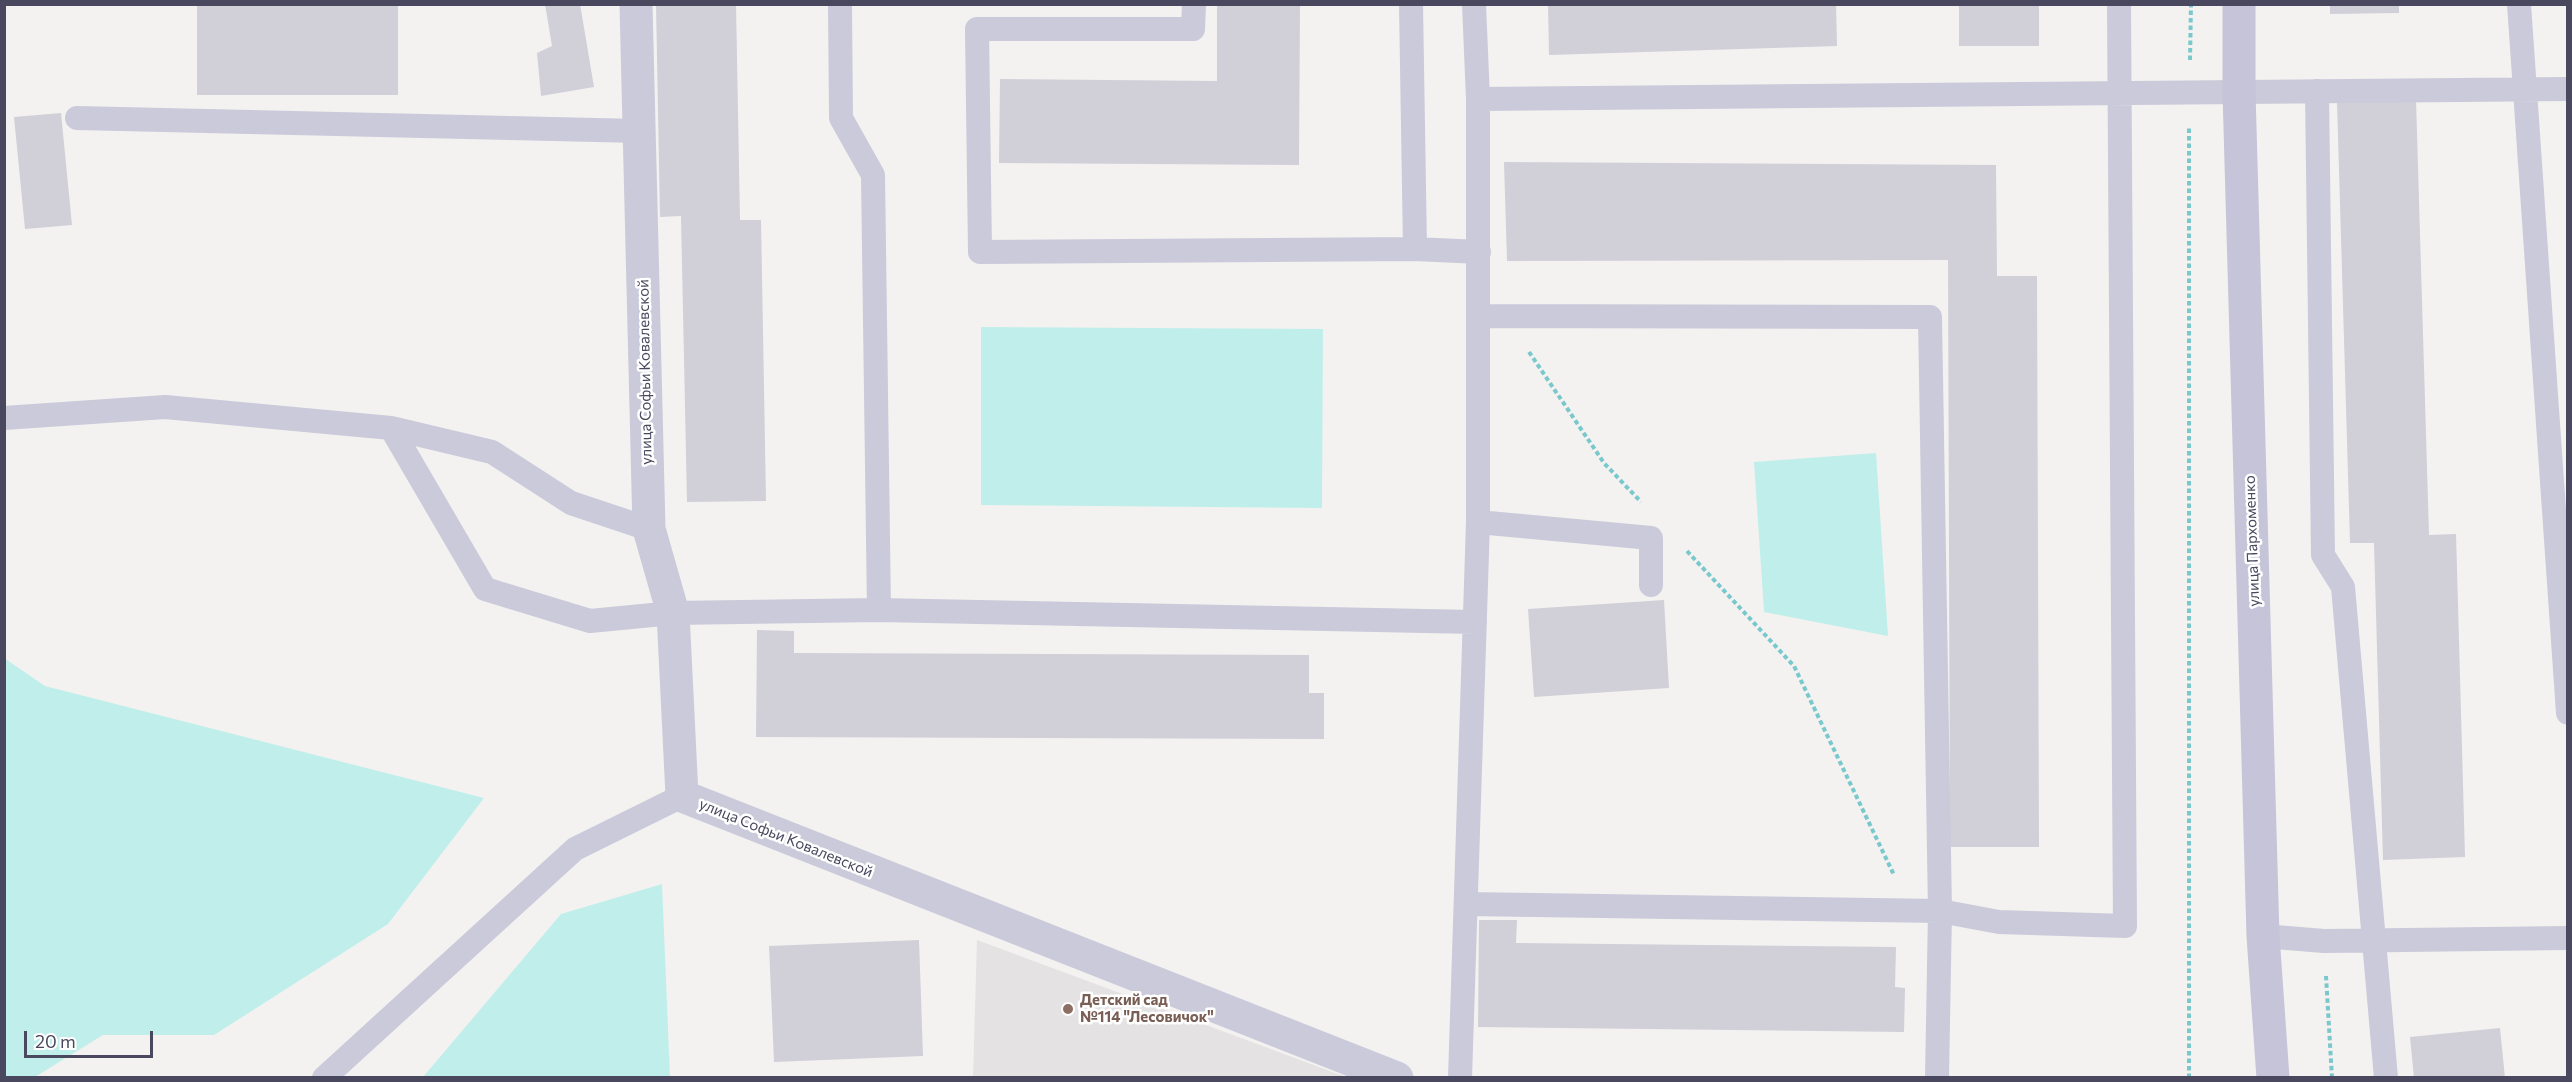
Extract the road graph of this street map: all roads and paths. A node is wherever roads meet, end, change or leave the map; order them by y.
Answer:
1 (636, 4) edge
2 (840, 4) edge
3 (1194, 4) edge
4 (1411, 4) edge
5 (1474, 4) edge
6 (2119, 4) edge
7 (2191, 4) edge
8 (2239, 4) edge
9 (2519, 4) edge
10 (2525, 89) junction
11 (2568, 89) edge
12 (2317, 91) junction
13 (2189, 92) junction
14 (2239, 92) junction
15 (2119, 93) junction
16 (1478, 99) junction
17 (77, 118) dead end
18 (639, 131) junction
19 (1415, 249) junction
20 (1479, 252) junction
21 (1479, 316) junction
22 (1505, 316) junction
23 (4, 418) edge
24 (391, 428) junction
25 (1644, 505) dead end
26 (1478, 522) junction
27 (649, 529) junction
28 (1683, 547) dead end
29 (1651, 585) dead end
30 (879, 610) junction
31 (673, 613) junction
32 (1475, 622) junction
33 (2568, 713) edge
34 (682, 796) junction
35 (1466, 904) junction
36 (1911, 910) junction
37 (1940, 911) junction
38 (2263, 936) junction
39 (2568, 938) edge
40 (2373, 940) junction
41 (2324, 941) junction
42 (324, 1077) edge
43 (1397, 1077) edge
44 (1460, 1077) edge
45 (1937, 1077) edge
46 (2189, 1077) edge
47 (2273, 1077) edge
48 (2332, 1077) edge
49 (2386, 1077) edge

1 - 18 street, улица Софьи Ковалевской
2 - 30 lane
3 - 19 lane
4 - 19 lane
5 - 16 lane
6 - 15 lane
7 - 13 path
8 - 14 street, улица Пархоменко
9 - 10 lane
10 - 11 lane
10 - 12 lane
10 - 33 lane
12 - 14 lane
12 - 40 lane
13 - 14 lane
13 - 15 lane
13 - 46 path
14 - 38 street, улица Пархоменко
15 - 16 lane
15 - 37 lane
16 - 20 lane
17 - 18 lane
18 - 27 street, улица Софьи Ковалевской
19 - 20 lane
20 - 21 lane
21 - 22 lane
21 - 26 lane
22 - 25 path
22 - 37 lane
23 - 24 lane
24 - 27 lane
24 - 31 lane
26 - 29 lane
26 - 32 lane
27 - 31 street, улица Софьи Ковалевской
28 - 36 path
30 - 31 lane
30 - 32 lane
31 - 34 street, улица Софьи Ковалевской
32 - 35 lane
34 - 42 lane
34 - 43 street, улица Софьи Ковалевской
35 - 36 lane
35 - 44 lane
36 - 37 lane
37 - 45 lane
38 - 41 lane
38 - 47 street, улица Пархоменко
39 - 40 lane
40 - 41 lane
40 - 49 lane
41 - 48 path

